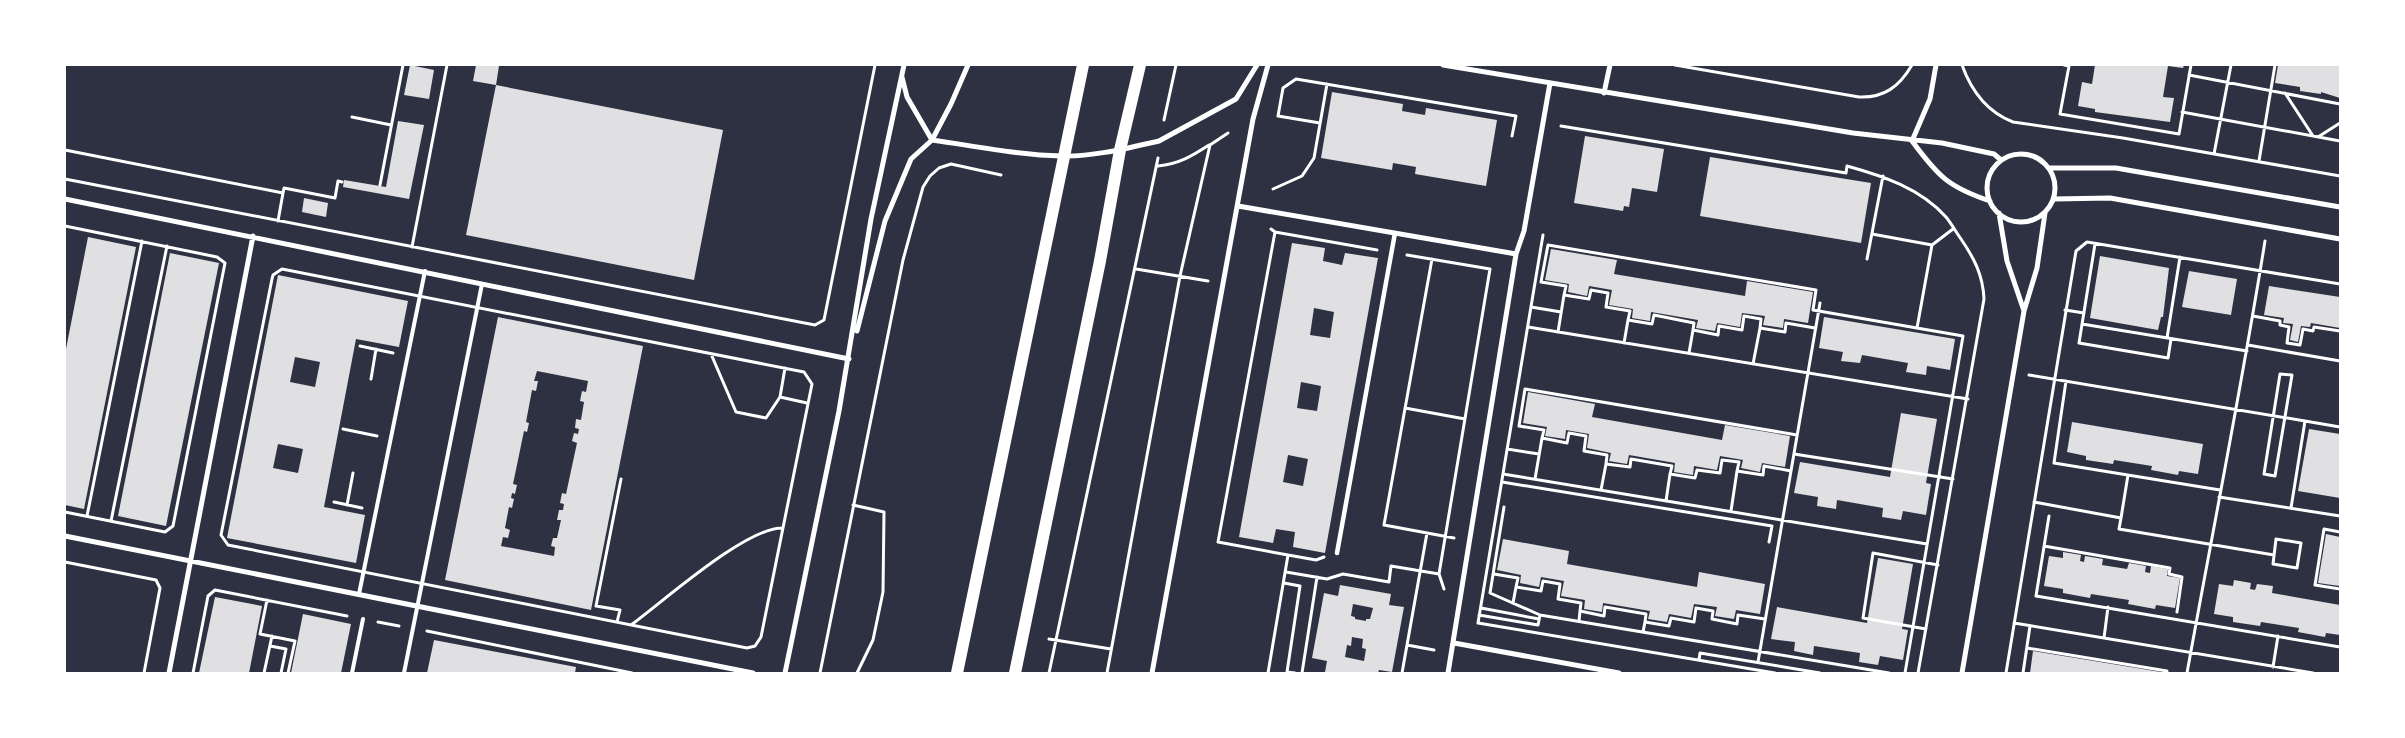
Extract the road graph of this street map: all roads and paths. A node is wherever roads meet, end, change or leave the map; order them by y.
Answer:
1 (403, 65) edge
2 (447, 65) edge
3 (875, 65) edge
4 (904, 65) edge
5 (968, 65) edge
6 (1082, 65) edge
7 (1140, 65) edge
8 (1176, 65) edge
9 (1257, 65) edge
10 (1268, 65) edge
11 (1443, 65) edge
12 (1610, 65) edge
13 (1675, 65) edge
14 (1912, 65) edge
15 (1936, 65) edge
16 (1962, 65) edge
17 (2064, 65) edge
18 (2191, 65) edge
19 (2231, 65) edge
20 (2275, 65) edge
21 (902, 75) junction
22 (2189, 75) junction
23 (2228, 82) junction
24 (1550, 83) junction
25 (1327, 84) junction
26 (2271, 90) junction
27 (1604, 93) junction
28 (2285, 93) junction
29 (2340, 104) edge
30 (2182, 112) junction
31 (352, 117) dead end
32 (2221, 120) junction
33 (1320, 123) junction
34 (2340, 123) edge
35 (391, 124) junction
36 (1561, 124) dead end
37 (2265, 128) junction
38 (1228, 133) dead end
39 (1512, 136) dead end
40 (2313, 136) junction
41 (2318, 138) junction
42 (932, 140) junction
43 (1159, 141) junction
44 (1912, 141) junction
45 (2340, 141) edge
46 (1210, 145) junction
47 (65, 150) edge
48 (1120, 150) junction
49 (2214, 154) junction
50 (1062, 156) junction
51 (2001, 160) junction
52 (2259, 161) junction
53 (1158, 166) junction
54 (2049, 168) junction
55 (1001, 175) dead end
56 (1883, 176) junction
57 (2340, 176) edge
58 (65, 178) edge
59 (342, 182) dead end
60 (380, 185) dead end
61 (1273, 189) dead end
62 (283, 193) junction
63 (65, 199) edge
64 (2054, 199) junction
65 (1990, 202) junction
66 (1238, 206) junction
67 (2340, 208) edge
68 (1999, 213) junction
69 (2045, 213) junction
70 (278, 221) junction
71 (65, 226) edge
72 (2268, 226) junction
73 (1954, 229) junction
74 (1275, 232) dead end
75 (1395, 233) junction
76 (1872, 234) junction
77 (1543, 235) dead end
78 (253, 236) junction
79 (2340, 239) edge
80 (1436, 240) junction
81 (142, 241) junction
82 (2095, 244) junction
83 (1932, 245) junction
84 (166, 246) junction
85 (412, 247) junction
86 (1516, 254) junction
87 (2180, 257) junction
88 (1867, 259) dead end
89 (1136, 269) junction
90 (1490, 269) dead end
91 (425, 271) junction
92 (2260, 271) junction
93 (1180, 276) junction
94 (482, 284) junction
95 (1223, 284) junction
96 (2340, 284) edge
97 (1564, 295) junction
98 (1820, 303) dead end
99 (1531, 307) junction
100 (2065, 310) junction
101 (2024, 311) junction
102 (1561, 312) junction
103 (1818, 312) junction
104 (2084, 313) junction
105 (2253, 316) junction
106 (1628, 320) junction
107 (2082, 324) junction
108 (1528, 327) junction
109 (1760, 328) junction
110 (1815, 328) junction
111 (1917, 328) junction
112 (1693, 330) junction
113 (2340, 331) edge
114 (1558, 332) junction
115 (2169, 338) junction
116 (1624, 343) junction
117 (2248, 345) junction
118 (360, 346) dead end
119 (376, 349) junction
120 (2247, 351) junction
121 (1689, 353) junction
122 (711, 354) dead end
123 (408, 355) junction
124 (849, 359) junction
125 (2340, 361) edge
126 (1753, 364) junction
127 (1808, 373) junction
128 (2014, 373) junction
129 (371, 379) dead end
130 (2054, 379) junction
131 (2066, 381) junction
132 (780, 397) junction
133 (1952, 397) junction
134 (1968, 399) junction
135 (807, 403) junction
136 (1405, 408) junction
137 (2237, 410) junction
138 (2273, 416) junction
139 (2285, 418) junction
140 (1465, 419) junction
141 (2305, 421) junction
142 (2340, 427) edge
143 (343, 429) dead end
144 (1797, 434) junction
145 (1542, 438) junction
146 (391, 439) junction
147 (1507, 449) junction
148 (1539, 454) junction
149 (1794, 454) junction
150 (1606, 464) junction
151 (1737, 471) junction
152 (1791, 471) junction
153 (353, 473) dead end
154 (1503, 474) junction
155 (1670, 474) junction
156 (2128, 475) junction
157 (1938, 477) junction
158 (622, 479) dead end
159 (1535, 479) junction
160 (1953, 479) junction
161 (1502, 482) junction
162 (1601, 490) junction
163 (2220, 490) junction
164 (2219, 496) junction
165 (1666, 501) junction
166 (334, 502) dead end
167 (2034, 502) junction
168 (347, 505) junction
169 (853, 505) junction
170 (1504, 506) dead end
171 (2291, 508) junction
172 (376, 511) junction
173 (65, 512) edge
174 (1731, 512) junction
175 (88, 516) junction
176 (2049, 516) dead end
177 (2340, 516) edge
178 (2121, 518) junction
179 (1782, 520) junction
180 (111, 521) junction
181 (782, 528) junction
182 (2340, 532) edge
183 (1427, 533) junction
184 (65, 536) edge
185 (1445, 536) junction
186 (1469, 540) junction
187 (1769, 542) dead end
188 (1927, 544) junction
189 (2210, 544) junction
190 (2044, 546) junction
191 (1337, 553) joint
192 (1288, 554) junction
193 (2274, 555) junction
194 (191, 560) junction
195 (65, 562) edge
196 (1924, 562) junction
197 (1938, 564) junction
198 (1420, 571) junction
199 (1286, 572) junction
200 (1439, 574) junction
201 (1494, 574) junction
202 (1317, 577) junction
203 (1284, 583) junction
204 (1516, 587) junction
205 (2340, 589) edge
206 (215, 590) dead end
207 (359, 594) junction
208 (1443, 598) dead end
209 (267, 600) dead end
210 (1513, 603) junction
211 (418, 606) junction
212 (2108, 607) junction
213 (1480, 608) junction
214 (1580, 611) junction
215 (2177, 612) dead end
216 (1479, 615) junction
217 (1540, 617) junction
218 (363, 619) dead end
219 (1765, 619) junction
220 (1579, 621) junction
221 (617, 622) dead end
222 (1645, 622) junction
223 (2196, 622) junction
224 (2014, 623) junction
225 (630, 625) dead end
226 (1912, 626) junction
227 (2030, 626) junction
228 (1926, 629) junction
229 (1643, 632) junction
230 (272, 636) junction
231 (2278, 636) junction
232 (2104, 638) junction
233 (1049, 639) dead end
234 (1056, 639) junction
235 (1436, 641) dead end
236 (1454, 643) junction
237 (730, 644) dead end
238 (1407, 645) junction
239 (270, 646) junction
240 (2340, 647) edge
241 (2027, 648) junction
242 (1111, 649) junction
243 (1434, 650) junction
244 (523, 651) dead end
245 (1759, 652) junction
246 (2190, 653) junction
247 (522, 657) dead end
248 (1433, 658) dead end
249 (1699, 660) junction
250 (1758, 662) junction
251 (2273, 667) junction
252 (144, 673) edge
253 (169, 673) edge
254 (193, 673) edge
255 (264, 673) edge
256 (281, 673) edge
257 (288, 673) edge
258 (352, 673) edge
259 (404, 673) edge
260 (753, 673) edge
261 (785, 673) edge
262 (820, 673) edge
263 (857, 673) edge
264 (957, 673) edge
265 (1016, 673) edge
266 (1049, 673) edge
267 (1107, 673) edge
268 (1152, 673) edge
269 (1268, 673) edge
270 (1295, 673) edge
271 (1302, 673) edge
272 (1402, 673) edge
273 (1448, 673) edge
274 (1619, 673) edge
275 (1775, 673) edge
276 (1820, 673) edge
277 (1889, 673) edge
278 (1905, 673) edge
279 (1918, 673) edge
280 (1962, 673) edge
281 (2006, 673) edge
282 (2023, 673) edge
283 (2166, 673) edge
284 (2187, 673) edge
285 (2313, 673) edge

1 - 35 path
2 - 85 path
3 - 85 path
4 - 21 street
5 - 42 street
6 - 50 main road
7 - 48 main road
8 - 43 path
9 - 43 street
10 - 66 street
11 - 24 street
12 - 27 street
13 - 14 path
15 - 44 street
16 - 49 path
17 - 30 path
18 - 22 path
19 - 23 path
20 - 26 path
21 - 42 street
21 - 124 street
22 - 23 path
22 - 30 path
23 - 26 path
23 - 32 path
24 - 27 street
24 - 86 street
25 - 33 path
25 - 33 path
25 - 39 path
26 - 28 path
26 - 37 path
27 - 44 street
28 - 29 path
28 - 40 path
30 - 32 path
31 - 35 path
32 - 37 path
32 - 49 path
33 - 61 path
34 - 41 path
35 - 60 path
36 - 56 path
37 - 40 path
37 - 52 path
38 - 46 path
40 - 41 path
41 - 45 path
42 - 50 street
42 - 124 street
43 - 48 street
43 - 53 path
44 - 51 street
44 - 65 street
46 - 53 path
46 - 93 path
47 - 62 path
48 - 50 street
48 - 265 main road
49 - 52 path
50 - 264 main road
51 - 54 street
51 - 65 street
52 - 57 path
53 - 89 path
54 - 64 street
54 - 67 street
55 - 169 path
56 - 73 path
56 - 76 path
58 - 70 path
59 - 62 path
62 - 70 path
63 - 78 street
64 - 69 street
64 - 72 street
65 - 68 street
66 - 75 street
66 - 95 street
68 - 69 street
68 - 101 street
69 - 101 street
70 - 85 path
71 - 81 path
72 - 79 street
72 - 92 path
73 - 83 path
73 - 134 path
74 - 192 path
75 - 80 street
75 - 191 street
76 - 83 path
76 - 88 path
77 - 99 path
78 - 91 street
78 - 194 street
80 - 86 street
80 - 136 path
81 - 84 path
81 - 175 path
82 - 87 path
82 - 100 path
82 - 104 path
83 - 111 path
84 - 180 path
84 - 180 path
86 - 186 street
87 - 92 path
87 - 115 path
89 - 93 path
89 - 234 path
90 - 140 path
91 - 94 street
91 - 123 lane
92 - 96 path
92 - 105 path
93 - 95 path
93 - 242 path
94 - 124 street
94 - 211 lane
95 - 268 street
97 - 102 path
97 - 103 path
97 - 106 path
98 - 103 path
99 - 102 path
99 - 108 path
100 - 104 path
100 - 130 path
101 - 128 street
102 - 114 path
103 - 110 path
103 - 111 path
104 - 107 path
105 - 113 path
105 - 117 path
106 - 112 path
106 - 116 path
107 - 115 path
107 - 115 path
108 - 114 path
108 - 147 path
109 - 110 path
109 - 112 path
109 - 126 path
110 - 127 path
111 - 133 path
112 - 121 path
114 - 116 path
115 - 120 path
116 - 121 path
117 - 120 path
117 - 125 path
118 - 119 path
119 - 123 path
119 - 129 path
120 - 137 path
121 - 126 path
122 - 132 path
123 - 146 lane
124 - 261 street
126 - 127 path
127 - 133 path
127 - 144 path
128 - 130 path
128 - 280 street
130 - 131 path
130 - 167 path
131 - 137 path
131 - 156 path
132 - 135 path
132 - 135 path
133 - 134 path
133 - 157 path
134 - 160 path
135 - 181 path
136 - 140 path
136 - 183 path
137 - 138 path
137 - 163 path
138 - 139 path
138 - 139 path
138 - 139 path
139 - 141 path
140 - 185 path
141 - 142 path
141 - 171 path
143 - 146 path
144 - 145 path
144 - 149 path
145 - 148 path
145 - 150 path
146 - 172 lane
147 - 148 path
147 - 154 path
148 - 159 path
149 - 152 path
149 - 157 path
150 - 155 path
150 - 162 path
151 - 152 path
151 - 155 path
151 - 174 path
152 - 179 path
153 - 168 path
154 - 159 path
154 - 161 path
155 - 165 path
156 - 163 path
156 - 178 path
157 - 160 path
157 - 188 path
158 - 221 path
159 - 162 path
160 - 197 path
161 - 187 path
161 - 213 path
162 - 165 path
163 - 164 path
164 - 171 path
164 - 189 path
165 - 174 path
166 - 168 path
167 - 178 path
167 - 224 path
168 - 172 path
169 - 262 path
169 - 263 path
170 - 201 path
171 - 177 path
172 - 207 lane
173 - 175 path
174 - 179 path
175 - 180 path
176 - 190 path
178 - 189 path
179 - 188 path
179 - 219 path
181 - 225 path
181 - 237 path
182 - 205 path
183 - 185 path
183 - 198 path
184 - 194 street
185 - 186 path
185 - 200 path
186 - 236 street
188 - 196 path
189 - 193 path
189 - 223 path
190 - 212 path
190 - 215 path
191 - 192 path
192 - 199 path
193 - 193 path
194 - 207 street
194 - 253 street
195 - 252 path
196 - 197 path
196 - 226 path
196 - 226 path
197 - 228 path
198 - 200 path
198 - 202 path
198 - 238 path
199 - 202 path
199 - 203 path
200 - 208 path
201 - 204 path
201 - 210 path
202 - 271 path
203 - 269 path
203 - 270 path
204 - 210 path
204 - 214 path
206 - 254 path
207 - 211 street
209 - 230 path
210 - 217 path
211 - 259 lane
211 - 260 street
212 - 223 path
212 - 232 path
213 - 216 path
213 - 217 path
214 - 220 path
214 - 222 path
216 - 217 path
216 - 249 path
217 - 220 path
218 - 258 lane
219 - 222 path
219 - 245 path
220 - 229 path
222 - 229 path
223 - 231 path
223 - 246 path
224 - 227 path
224 - 281 path
226 - 228 path
226 - 278 path
227 - 232 path
227 - 241 path
228 - 279 path
229 - 245 path
230 - 239 path
230 - 257 path
231 - 240 path
231 - 251 path
232 - 246 path
233 - 234 path
234 - 242 path
234 - 266 path
235 - 243 path
236 - 273 street
236 - 274 street
238 - 243 path
238 - 272 path
239 - 255 path
239 - 256 path
241 - 282 path
241 - 283 path
242 - 267 path
243 - 248 path
244 - 247 path
245 - 250 path
245 - 277 path
246 - 251 path
246 - 284 path
249 - 250 path
249 - 275 path
250 - 276 path
251 - 285 path

